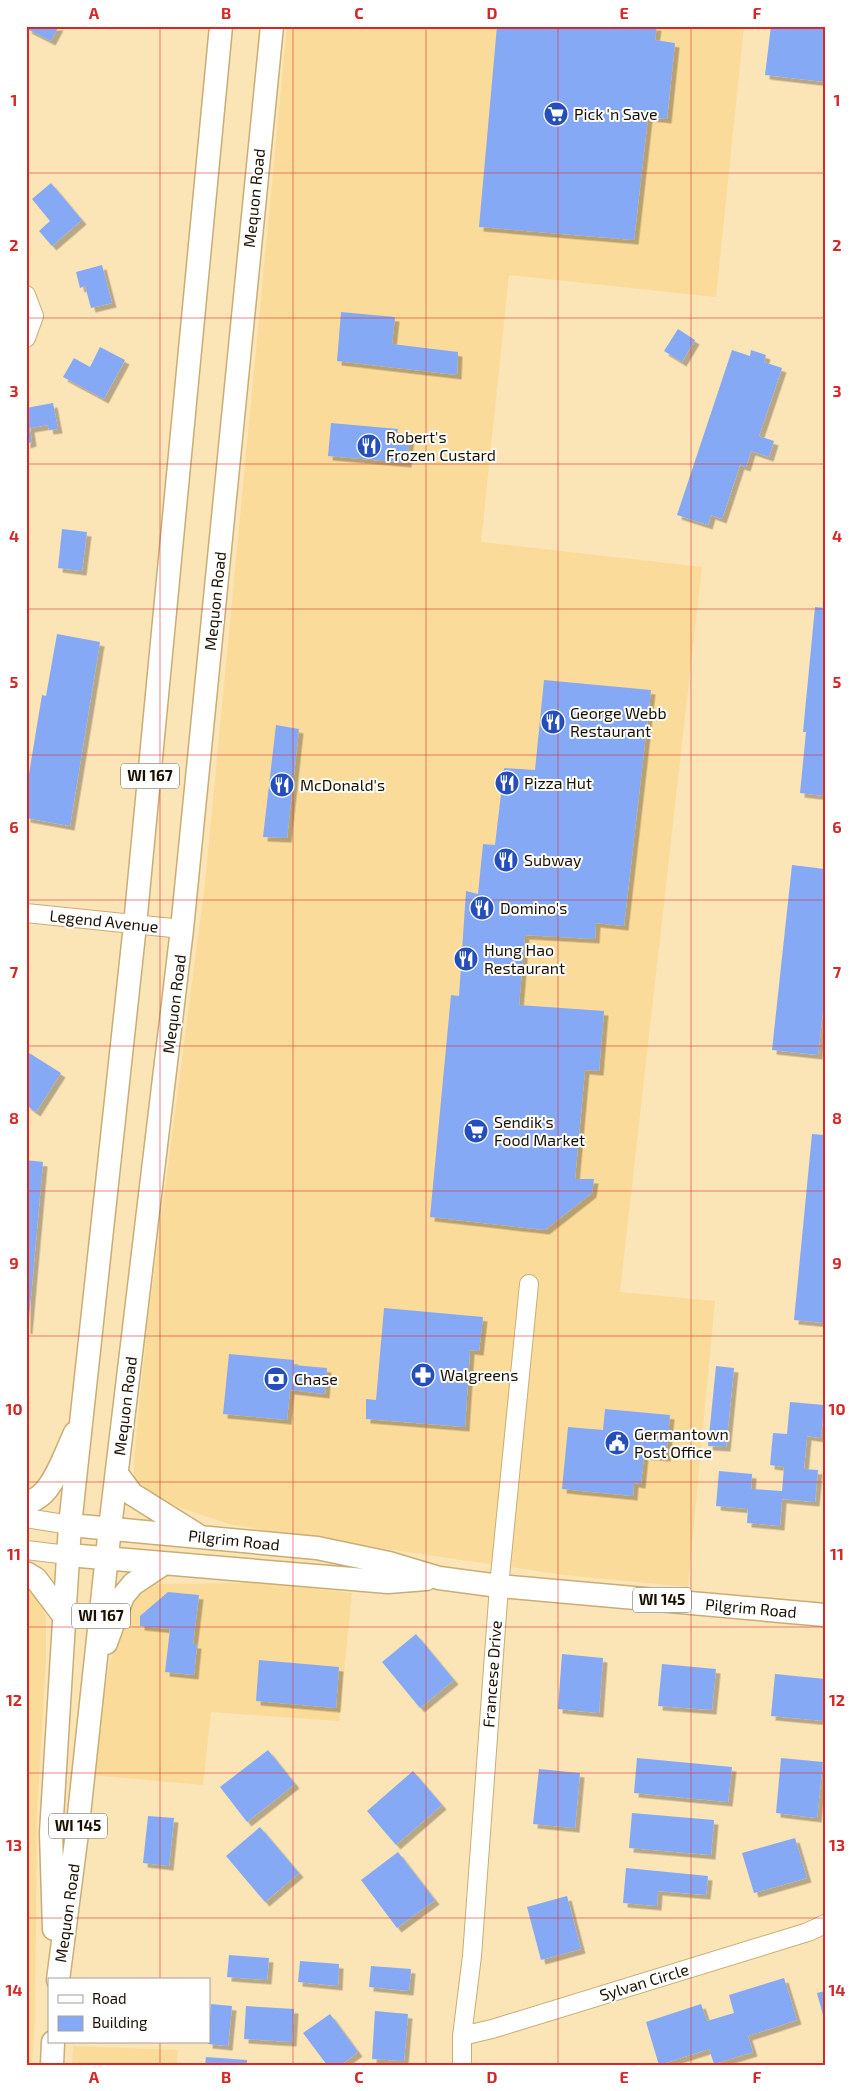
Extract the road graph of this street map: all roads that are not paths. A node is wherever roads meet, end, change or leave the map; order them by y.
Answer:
1 (221, 26) edge
2 (272, 26) edge
3 (26, 295) edge
4 (26, 338) edge
5 (26, 913) edge
6 (135, 925) junction
7 (182, 929) junction
8 (529, 1284) dead end
9 (82, 1416) junction
10 (116, 1474) junction
11 (26, 1504) edge
12 (26, 1518) edge
13 (70, 1525) junction
14 (110, 1528) junction
15 (201, 1537) junction
16 (261, 1543) junction
17 (26, 1550) edge
18 (68, 1555) junction
19 (106, 1559) junction
20 (163, 1564) junction
21 (258, 1572) junction
22 (26, 1573) edge
23 (439, 1578) junction
24 (499, 1586) junction
25 (825, 1615) edge
26 (64, 1616) junction
27 (95, 1672) junction
28 (825, 1924) edge
29 (57, 1978) edge
30 (57, 1978) edge
31 (462, 2036) junction
32 (53, 2044) edge
33 (52, 2065) edge
34 (462, 2065) edge

1 - 6 main road, Mequon Road / WI 167
2 - 7 main road, Mequon Road / WI 167
3 - 4 street
5 - 6 street, Legend Avenue
6 - 7 street, Legend Avenue
6 - 9 main road, Mequon Road / WI 167
7 - 10 main road, Mequon Road / WI 167
8 - 24 street, Francese Drive
9 - 11 main road
9 - 13 main road, Mequon Road / WI 167
10 - 14 main road, Mequon Road / WI 167
10 - 15 main road
12 - 13 street, Pilgrim Road
13 - 14 main road, Pilgrim Road / WI 145
13 - 18 main road, Mequon Road / WI 145
14 - 15 main road, Pilgrim Road / WI 145
14 - 19 main road, Mequon Road / WI 167
15 - 16 main road, Pilgrim Road / WI 145
16 - 21 main road
16 - 23 main road, Pilgrim Road / WI 145
17 - 18 street, Pilgrim Road
18 - 19 main road, Pilgrim Road
18 - 26 main road, Mequon Road / WI 145
19 - 20 main road, Pilgrim Road
19 - 27 main road, Mequon Road / WI 167
20 - 21 main road, Pilgrim Road / WI 145
20 - 27 main road, WI 145
21 - 23 main road, Pilgrim Road / WI 145
22 - 26 main road
23 - 24 main road, Pilgrim Road / WI 145
24 - 25 main road, Pilgrim Road / WI 145
24 - 31 street, Francese Drive
26 - 29 main road, Mequon Road / WI 145
27 - 30 main road, Mequon Road / WI 145
28 - 31 street, Sylvan Circle
31 - 34 street, Francese Drive
32 - 33 main road

